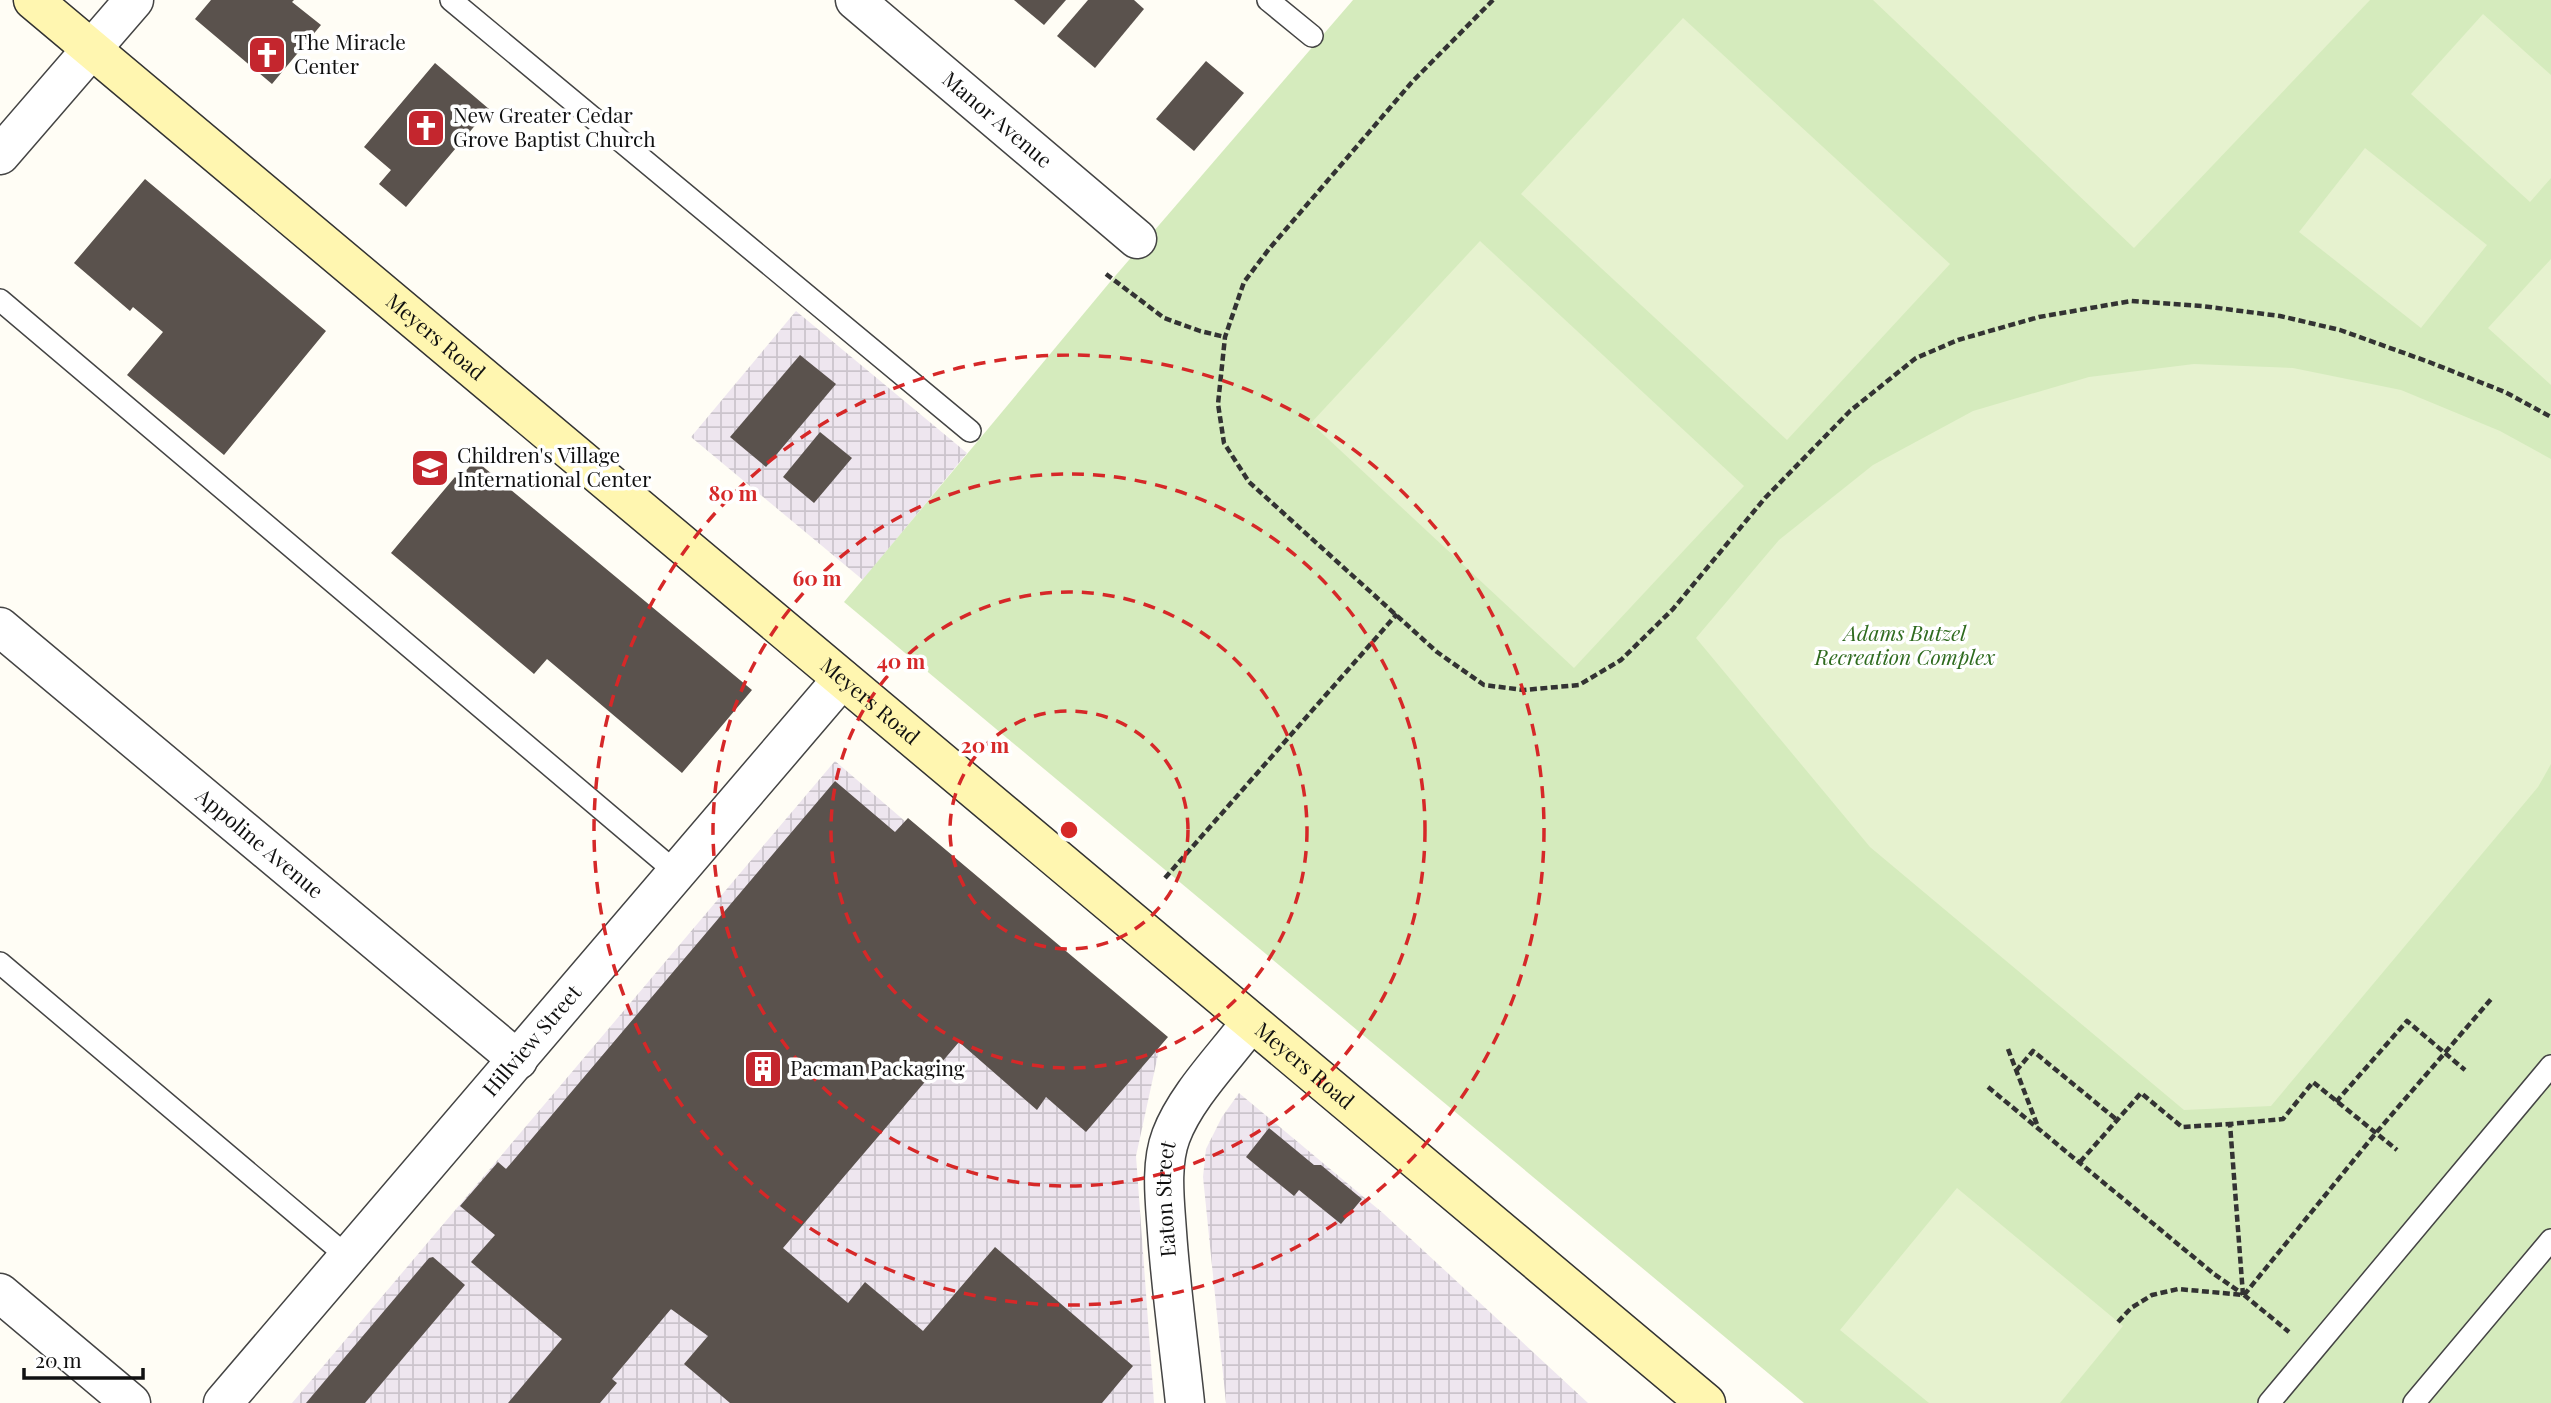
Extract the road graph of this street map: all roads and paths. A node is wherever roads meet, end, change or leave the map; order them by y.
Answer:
1 (33, 0) edge
2 (134, 0) edge
3 (451, 0) edge
4 (855, 0) edge
5 (1268, 0) edge
6 (1493, 0) edge
7 (1312, 36) dead end
8 (91, 50) junction
9 (0, 155) edge
10 (1137, 239) dead end
11 (1106, 274) dead end
12 (0, 300) edge
13 (1225, 337) junction
14 (2551, 417) edge
15 (970, 431) dead end
16 (1396, 614) junction
17 (0, 627) edge
18 (842, 679) junction
19 (677, 873) junction
20 (1165, 878) dead end
21 (0, 962) edge
22 (2492, 998) dead end
23 (1251, 1022) junction
24 (2008, 1049) dead end
25 (2445, 1053) junction
26 (518, 1060) junction
27 (2465, 1070) dead end
28 (2016, 1071) junction
29 (2548, 1075) edge
30 (1989, 1087) dead end
31 (2336, 1102) junction
32 (2117, 1120) junction
33 (2230, 1124) junction
34 (2038, 1128) junction
35 (2375, 1134) junction
36 (2397, 1150) dead end
37 (2080, 1163) junction
38 (2551, 1240) edge
39 (348, 1257) junction
40 (0, 1293) edge
41 (2244, 1295) junction
42 (2118, 1322) dead end
43 (2312, 1350) junction
44 (131, 1403) edge
45 (223, 1403) edge
46 (1185, 1403) edge
47 (1706, 1403) edge
48 (2269, 1403) edge
49 (2414, 1403) edge

1 - 8 street, Meyers Road
2 - 8 street
3 - 15 lane
4 - 10 street, Manor Avenue
5 - 7 lane
6 - 13 path
8 - 9 street
8 - 18 street, Meyers Road
11 - 13 path
12 - 19 lane
13 - 16 path
14 - 16 path
16 - 20 path
17 - 26 street, Appoline Avenue
18 - 19 street, Hillview Street
18 - 23 street, Meyers Road
19 - 26 street, Hillview Street
21 - 39 lane
22 - 25 path
23 - 46 street, Eaton Street
23 - 47 street, Meyers Road
24 - 28 path
25 - 27 path
25 - 31 path
25 - 35 path
26 - 39 street, Hillview Street
28 - 32 path
28 - 34 path
29 - 43 lane
30 - 34 path
31 - 33 path
31 - 35 path
32 - 33 path
32 - 37 path
33 - 41 path
34 - 37 path
35 - 36 path
35 - 41 path
37 - 41 path
38 - 49 lane
39 - 45 street, Hillview Street
40 - 44 street
41 - 42 path
41 - 43 path
43 - 48 lane

